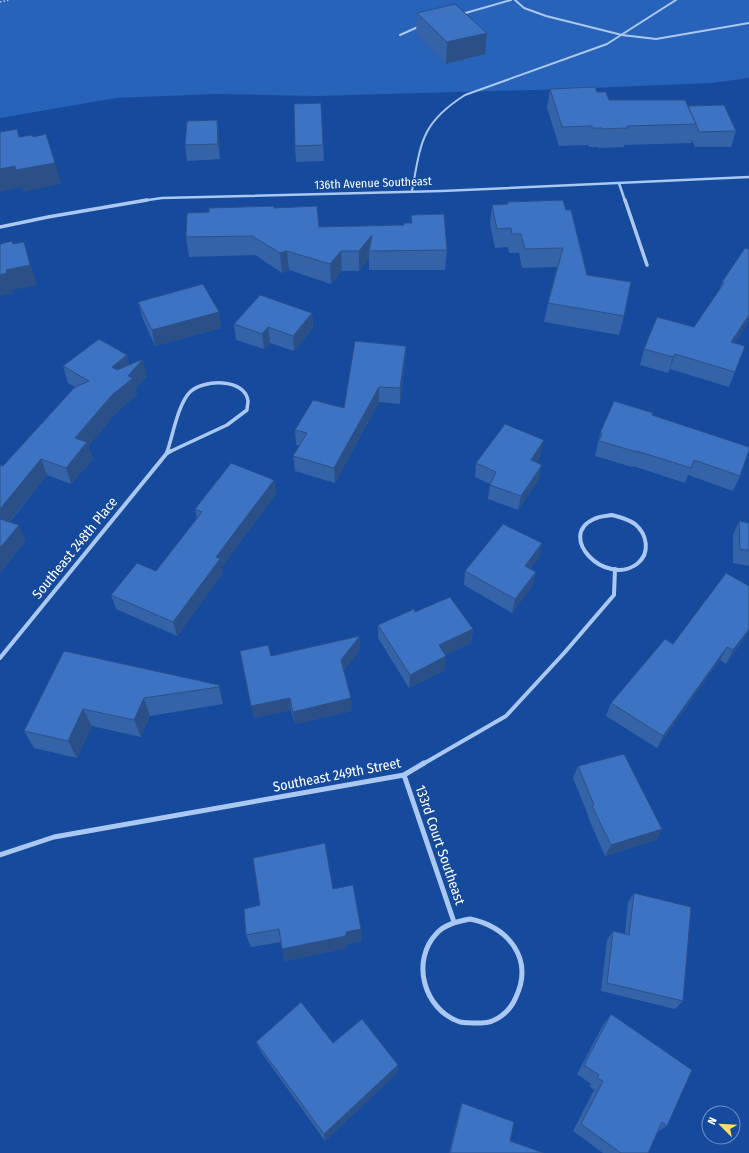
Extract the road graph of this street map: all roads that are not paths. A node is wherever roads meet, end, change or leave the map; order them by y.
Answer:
1 (511, 0) edge
2 (514, 0) edge
3 (676, 0) edge
4 (460, 14) edge
5 (749, 23) edge
6 (423, 24) edge
7 (400, 35) dead end
8 (622, 35) junction
9 (749, 177) edge
10 (619, 183) junction
11 (412, 191) junction
12 (0, 228) edge
13 (648, 265) dead end
14 (168, 453) junction
15 (615, 569) junction
16 (0, 658) edge
17 (404, 776) junction
18 (0, 855) edge
19 (454, 922) junction

1 - 4 lane
2 - 8 lane
3 - 8 lane
5 - 8 lane
6 - 7 lane
8 - 11 lane
9 - 10 street, 136th Avenue Southeast
10 - 11 street, 136th Avenue Southeast
10 - 13 street
11 - 12 street, 136th Avenue Southeast
14 - 14 street, Southeast 248th Place
14 - 16 street, Southeast 248th Place
15 - 15 street
15 - 17 street, Southeast 249th Street
17 - 18 street, Southeast 249th Street
17 - 19 street, 133rd Court Southeast
19 - 19 street, 133rd Court Southeast

